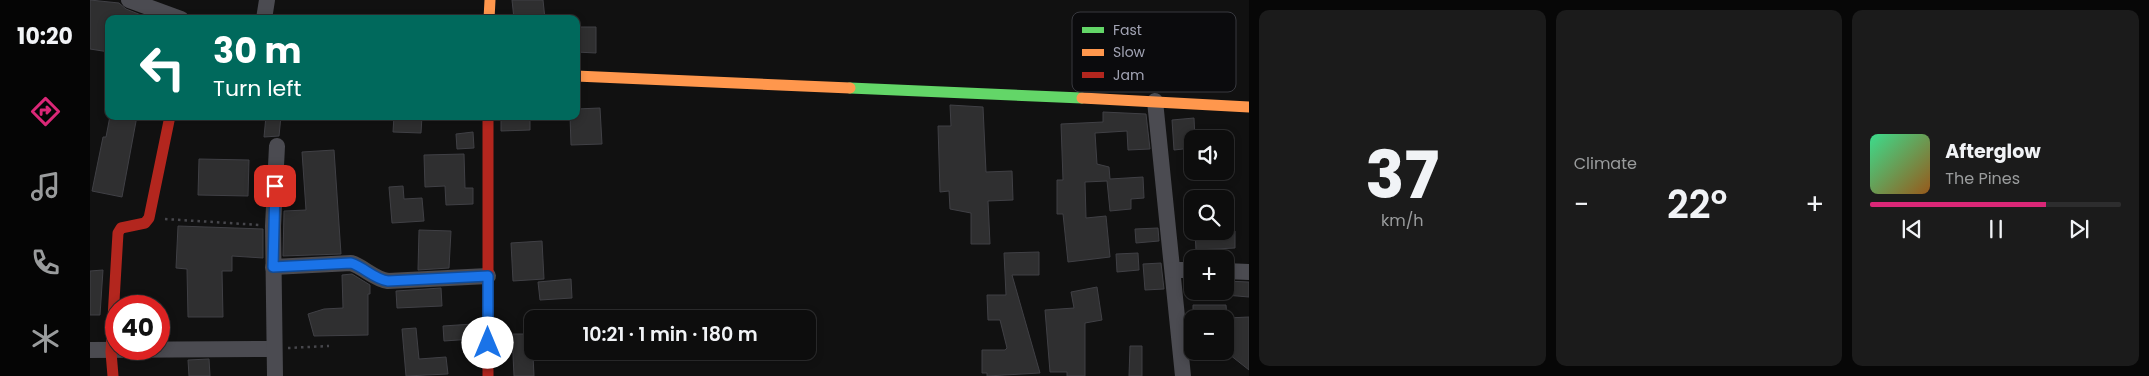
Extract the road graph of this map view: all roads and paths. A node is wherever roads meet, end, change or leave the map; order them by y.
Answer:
1 (129, 0) edge
2 (267, 0) edge
3 (490, 0) edge
4 (170, 15) edge
5 (265, 15) edge
6 (489, 15) edge
7 (580, 76) edge
8 (1155, 101) junction
9 (1249, 107) edge
10 (169, 120) edge
11 (488, 120) edge
12 (277, 146) dead end
13 (149, 218) junction
14 (273, 226) junction
15 (273, 267) junction
16 (1173, 270) junction
17 (1184, 270) edge
18 (1234, 271) edge
19 (1249, 272) edge
20 (488, 276) junction
21 (114, 295) edge
22 (328, 346) dead end
23 (274, 348) junction
24 (90, 350) edge
25 (105, 351) edge
26 (170, 351) edge
27 (111, 360) edge
28 (112, 376) edge
29 (275, 376) edge
30 (488, 376) edge
31 (1183, 376) edge

1 - 4 street
2 - 5 street
3 - 6 street
7 - 8 street
8 - 9 street
8 - 16 street
10 - 13 street
11 - 20 street
12 - 14 street
13 - 14 path
13 - 21 street
14 - 15 street
15 - 20 street
15 - 23 street
16 - 17 street
16 - 31 street
18 - 19 street
20 - 30 street
22 - 23 path
23 - 26 street
23 - 29 street
24 - 25 street
27 - 28 street

